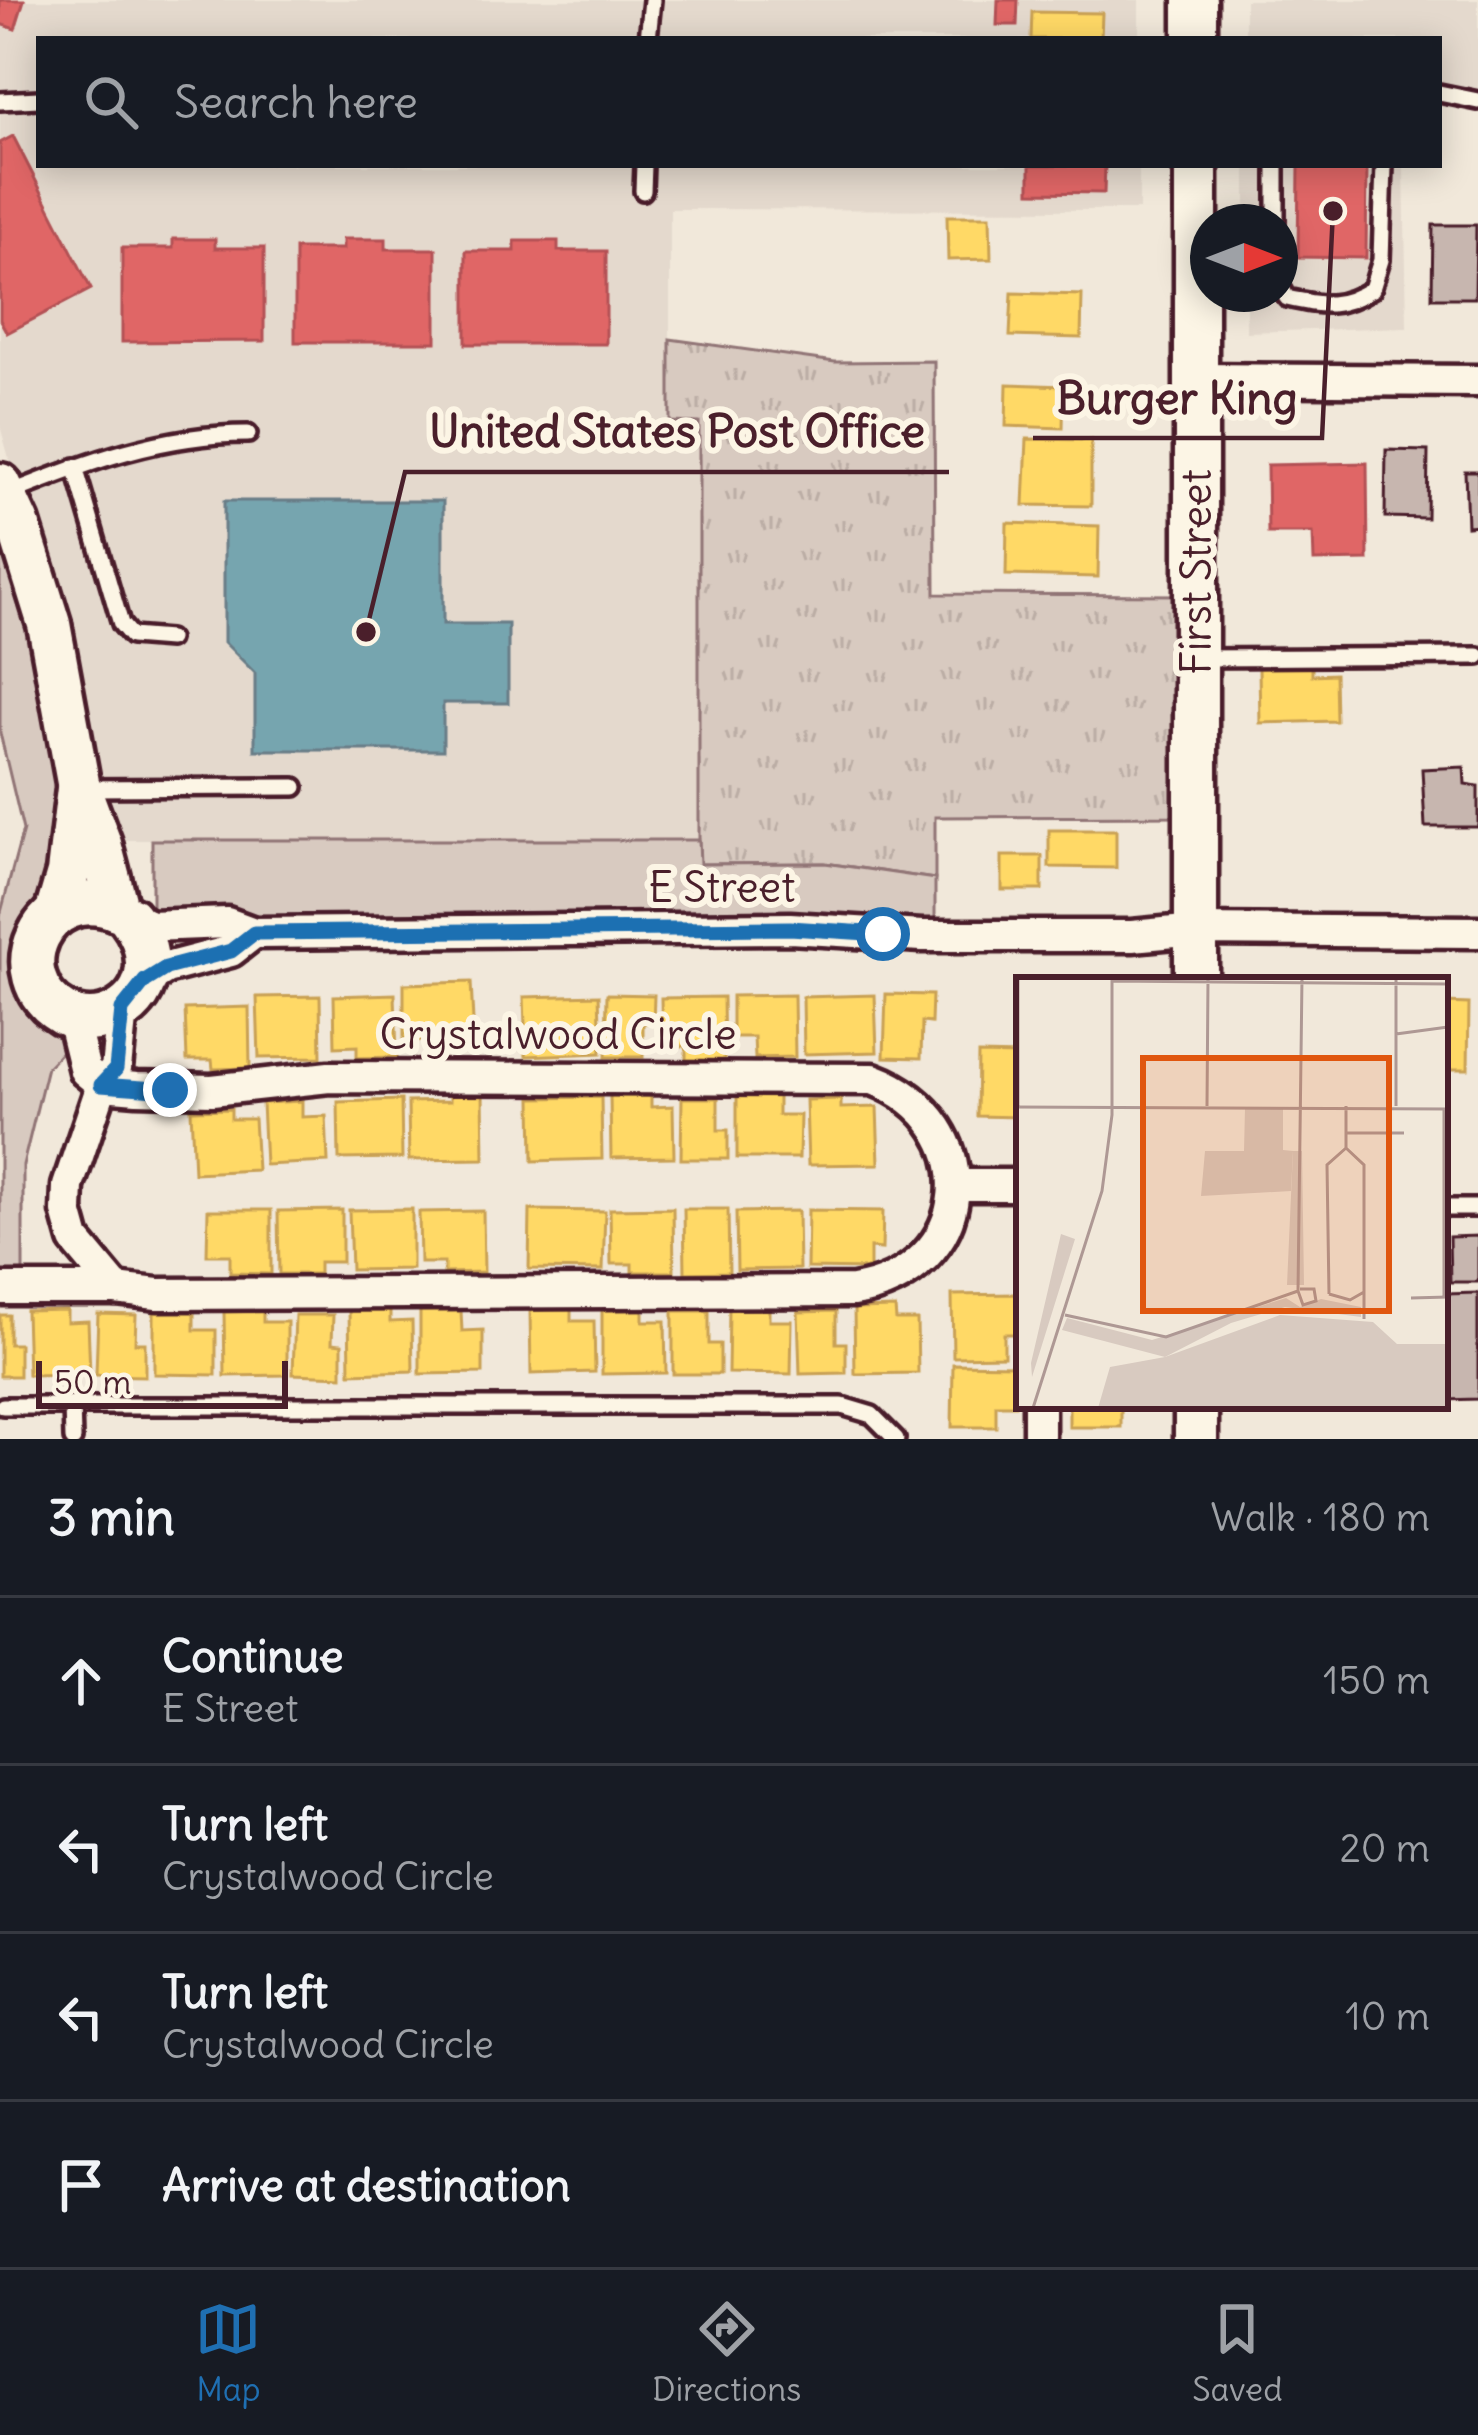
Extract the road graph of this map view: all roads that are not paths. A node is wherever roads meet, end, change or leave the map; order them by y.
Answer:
1 (652, 0) edge
2 (1195, 0) edge
3 (648, 36) edge
4 (1196, 36) edge
5 (1442, 94) edge
6 (36, 99) edge
7 (0, 101) edge
8 (1478, 101) edge
9 (644, 168) edge
10 (1196, 168) edge
11 (1276, 168) edge
12 (1384, 168) edge
13 (643, 191) dead end
14 (1276, 204) edge
15 (1298, 300) edge
16 (1196, 379) junction
17 (1478, 380) edge
18 (248, 434) dead end
19 (75, 467) junction
20 (3, 490) edge
21 (169, 639) dead end
22 (1478, 656) edge
23 (1196, 658) junction
24 (295, 787) dead end
25 (79, 788) junction
26 (57, 911) junction
27 (124, 913) junction
28 (1196, 930) junction
29 (1478, 932) edge
30 (254, 933) junction
31 (1196, 977) edge
32 (133, 996) junction
33 (72, 1018) junction
34 (101, 1085) junction
35 (954, 1185) junction
36 (1016, 1185) edge
37 (0, 1289) edge
38 (116, 1289) junction
39 (72, 1405) junction
40 (3, 1406) dead end
41 (73, 1439) edge
42 (896, 1439) edge

1 - 3 lane
2 - 4 street
5 - 8 lane
6 - 7 lane
9 - 13 lane
10 - 16 street, First Street
11 - 14 lane
12 - 15 lane
16 - 17 street
16 - 23 street, First Street
18 - 19 lane
19 - 20 lane
19 - 21 lane
20 - 25 street
22 - 23 lane
23 - 28 street, First Street
24 - 25 lane
25 - 26 street
25 - 27 street
26 - 27 street
26 - 33 street
27 - 30 street, E Street
27 - 32 street
28 - 29 street, E Street
28 - 30 street, E Street
28 - 31 street, First Street
30 - 32 street, E Street
32 - 33 street
32 - 34 street
33 - 34 street
34 - 35 street, Crystalwood Circle
34 - 38 street
35 - 36 street
35 - 38 street
37 - 38 street
39 - 40 lane
39 - 41 lane
39 - 42 lane

